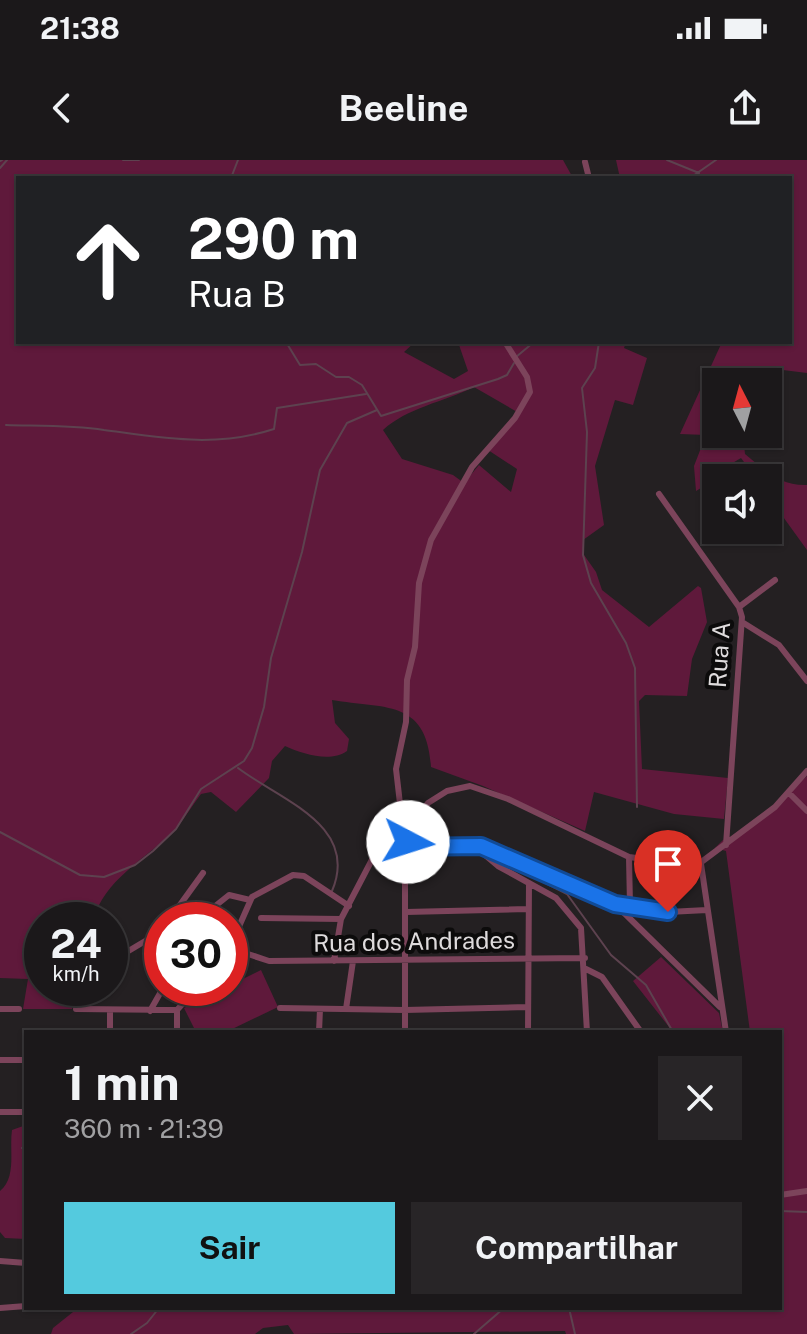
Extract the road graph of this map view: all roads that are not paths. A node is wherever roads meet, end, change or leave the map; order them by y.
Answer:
1 (585, 162) dead end
2 (588, 176) edge
3 (506, 344) edge
4 (659, 494) dead end
5 (775, 580) dead end
6 (739, 607) junction
7 (742, 622) junction
8 (807, 681) edge
9 (807, 771) edge
10 (789, 793) junction
11 (807, 811) edge
12 (471, 844) junction
13 (726, 845) junction
14 (405, 847) junction
15 (405, 856) junction
16 (629, 857) junction
17 (701, 864) junction
18 (203, 873) dead end
19 (529, 883) junction
20 (250, 900) junction
21 (182, 902) edge
22 (220, 902) edge
23 (615, 904) junction
24 (248, 905) edge
25 (630, 905) junction
26 (349, 906) junction
27 (527, 909) junction
28 (707, 910) junction
29 (406, 912) junction
30 (261, 918) dead end
31 (341, 919) junction
32 (248, 954) edge
33 (527, 958) junction
34 (585, 958) junction
35 (334, 961) junction
36 (353, 961) junction
37 (405, 961) junction
38 (586, 969) junction
39 (153, 1006) edge
40 (181, 1006) edge
41 (527, 1007) junction
42 (720, 1007) junction
43 (280, 1008) dead end
44 (0, 1009) edge
45 (19, 1009) dead end
46 (76, 1009) dead end
47 (320, 1009) junction
48 (346, 1009) junction
49 (110, 1010) junction
50 (177, 1010) junction
51 (405, 1010) junction
52 (150, 1011) junction
53 (633, 1019) junction
54 (110, 1030) edge
55 (177, 1030) edge
56 (319, 1030) edge
57 (405, 1030) edge
58 (528, 1030) edge
59 (587, 1030) edge
60 (632, 1030) edge
61 (640, 1030) edge
62 (726, 1030) edge
63 (0, 1060) edge
64 (24, 1060) edge
65 (0, 1112) edge
66 (24, 1112) edge
67 (807, 1191) edge
68 (782, 1195) edge
69 (0, 1261) edge
70 (24, 1263) edge
71 (24, 1306) edge
72 (0, 1308) edge

1 - 2 street
3 - 14 street
4 - 6 street, Rua A
5 - 6 street
6 - 7 street, Rua A
7 - 8 street
7 - 13 street, Rua A
9 - 10 street
10 - 11 street
10 - 13 street
12 - 14 street
12 - 19 street
12 - 23 street
13 - 17 street
14 - 15 street
14 - 16 street
15 - 26 street
15 - 29 street
16 - 17 street
16 - 25 street
17 - 28 street
18 - 21 street
19 - 27 street
19 - 34 street
20 - 22 street
20 - 24 street
20 - 26 street
23 - 25 street
23 - 42 street
25 - 28 street
26 - 31 street
27 - 29 street
27 - 33 street
28 - 42 street
29 - 37 street
30 - 31 street
31 - 35 street
32 - 35 street, Rua dos Andrades
33 - 34 street, Rua dos Andrades
33 - 37 street, Rua dos Andrades
33 - 41 street
34 - 38 street
35 - 36 street, Rua dos Andrades
36 - 37 street, Rua dos Andrades
36 - 48 street
37 - 51 street
38 - 53 street
38 - 59 street
39 - 52 street
40 - 50 street
41 - 51 street
41 - 58 street
42 - 62 street
43 - 47 street
44 - 45 street
46 - 49 street
47 - 48 street
47 - 56 street
48 - 51 street
49 - 52 street
49 - 54 street
50 - 52 street
50 - 55 street
51 - 57 street
53 - 60 street
53 - 61 street
63 - 64 street
65 - 66 street
67 - 68 street
69 - 70 street
71 - 72 street

